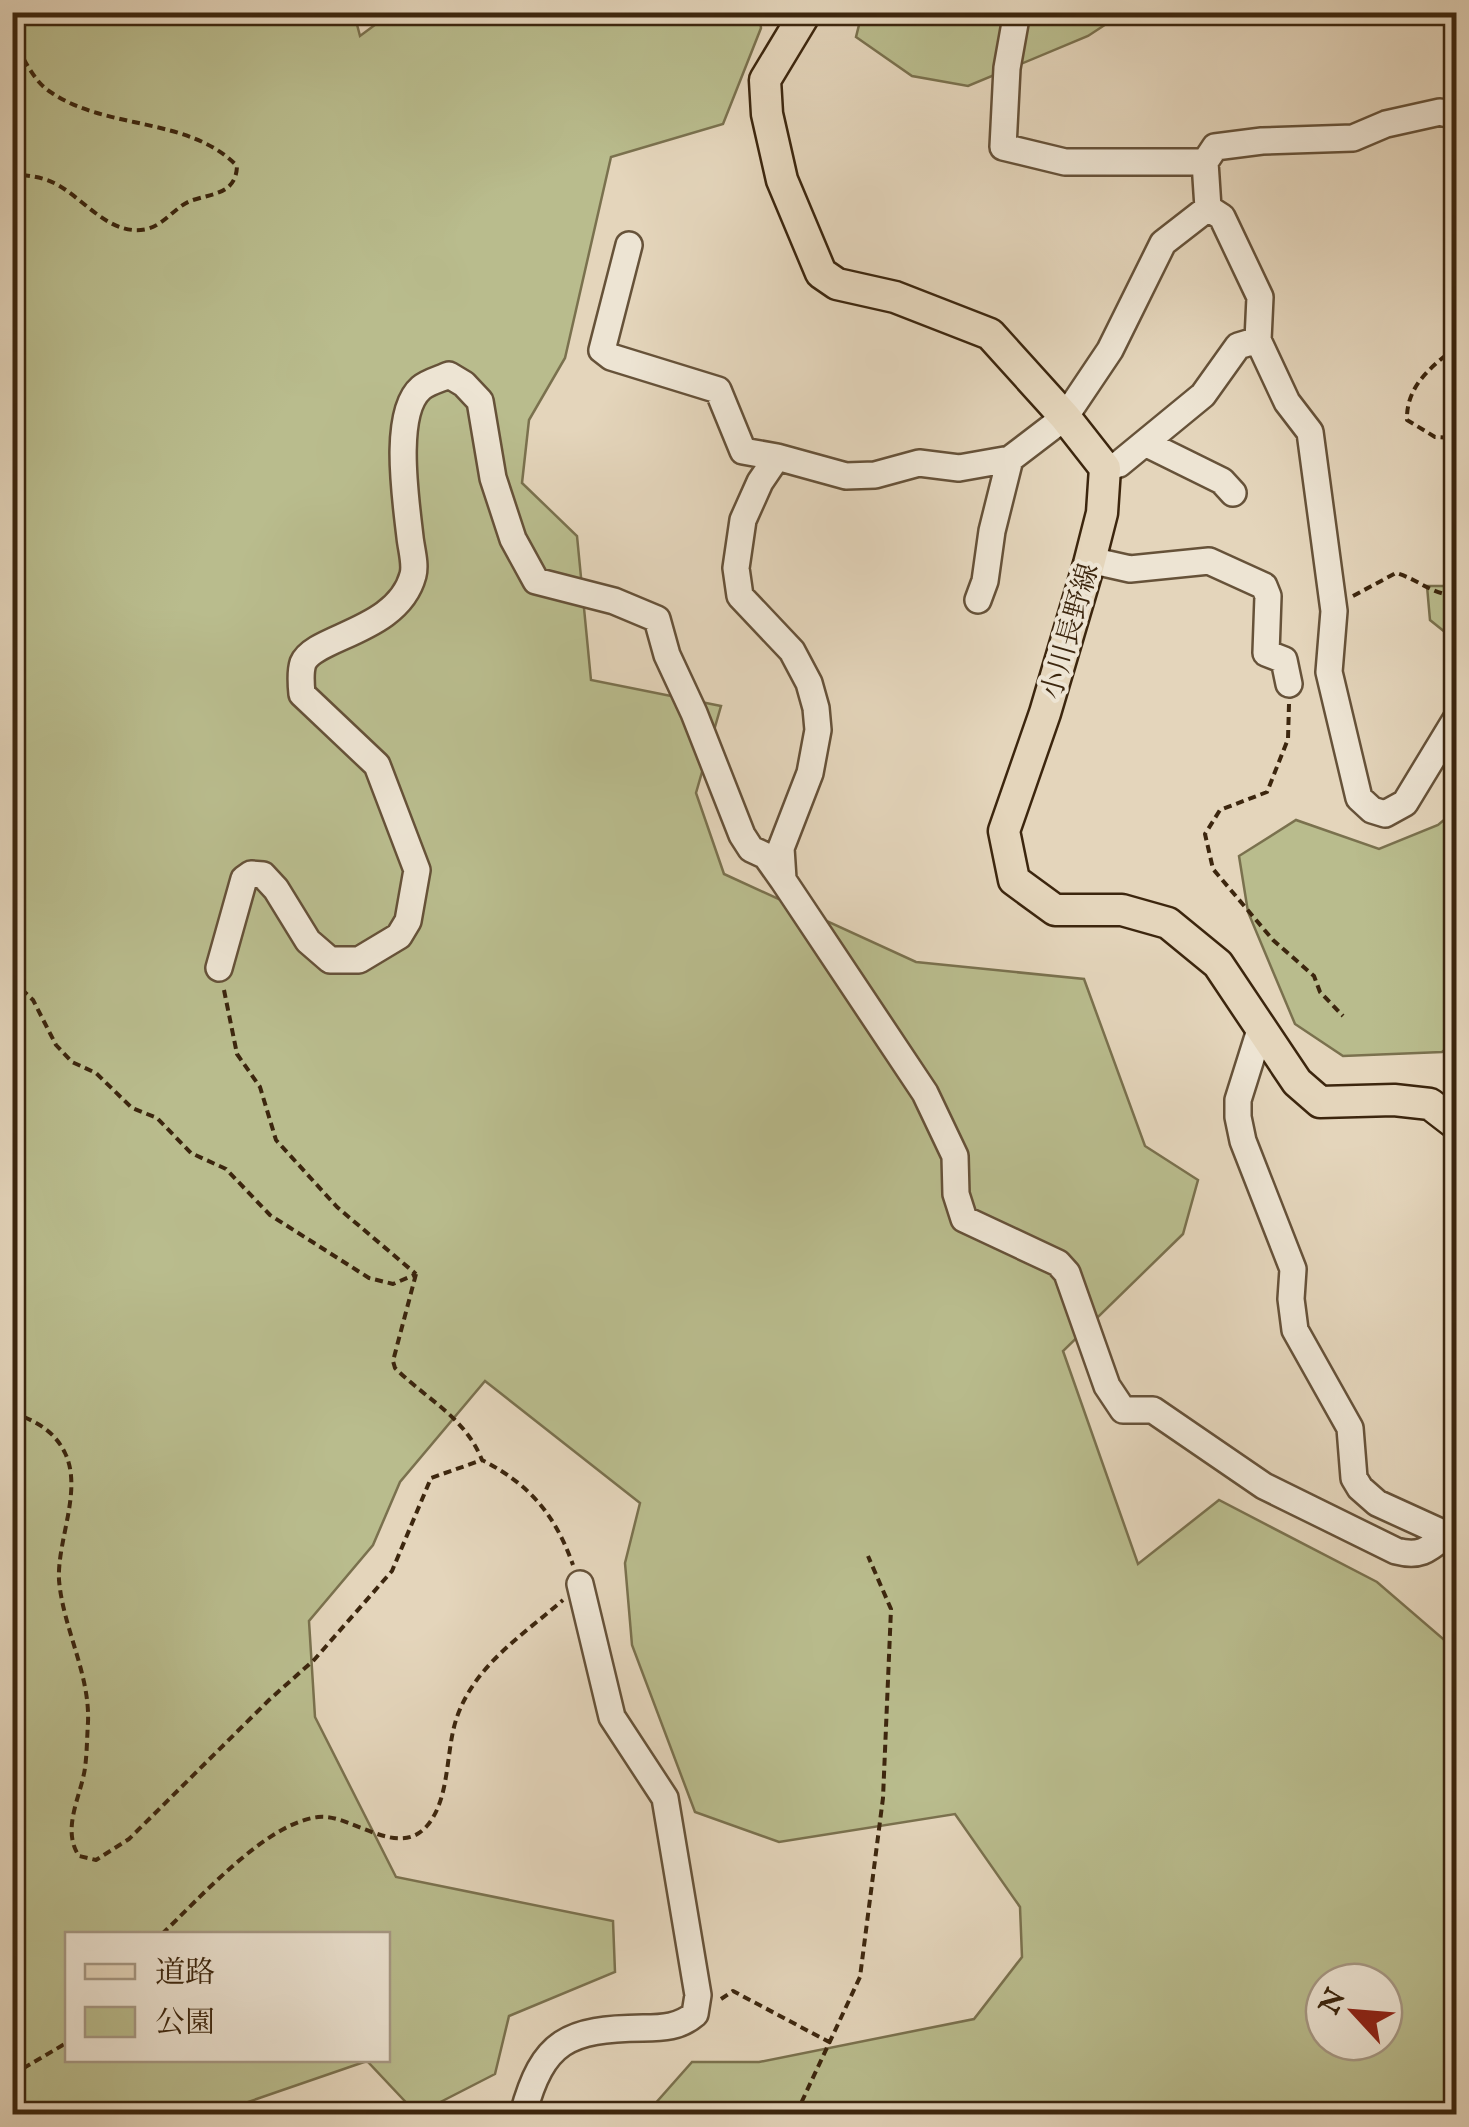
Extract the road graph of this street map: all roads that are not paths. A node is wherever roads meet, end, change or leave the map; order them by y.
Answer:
1 (806, 12) edge
2 (1016, 12) edge
3 (1456, 116) edge
4 (1205, 162) junction
5 (1208, 208) junction
6 (629, 245) dead end
7 (1258, 340) junction
8 (1065, 417) junction
9 (1145, 443) junction
10 (778, 457) junction
11 (1010, 459) junction
12 (1104, 468) junction
13 (1233, 493) dead end
14 (1090, 560) junction
15 (978, 600) dead end
16 (1289, 684) road end
17 (1456, 719) edge
18 (784, 880) junction
19 (219, 968) road end
20 (1260, 1030) junction
21 (1456, 1124) edge
22 (1451, 1538) edge
23 (580, 1584) road end
24 (524, 2114) edge

1 - 8 main road
2 - 4 street
3 - 4 street
4 - 5 street
5 - 7 street
5 - 8 street
6 - 10 street
7 - 9 street
7 - 17 street
8 - 11 street
8 - 12 main road
9 - 12 street
9 - 13 street
10 - 11 street
10 - 18 street
11 - 15 street
12 - 14 main road, 小川長野線
14 - 16 street
14 - 20 main road, 小川長野線
18 - 19 street
18 - 22 street
20 - 21 main road, 小川長野線
20 - 22 street
23 - 24 street

